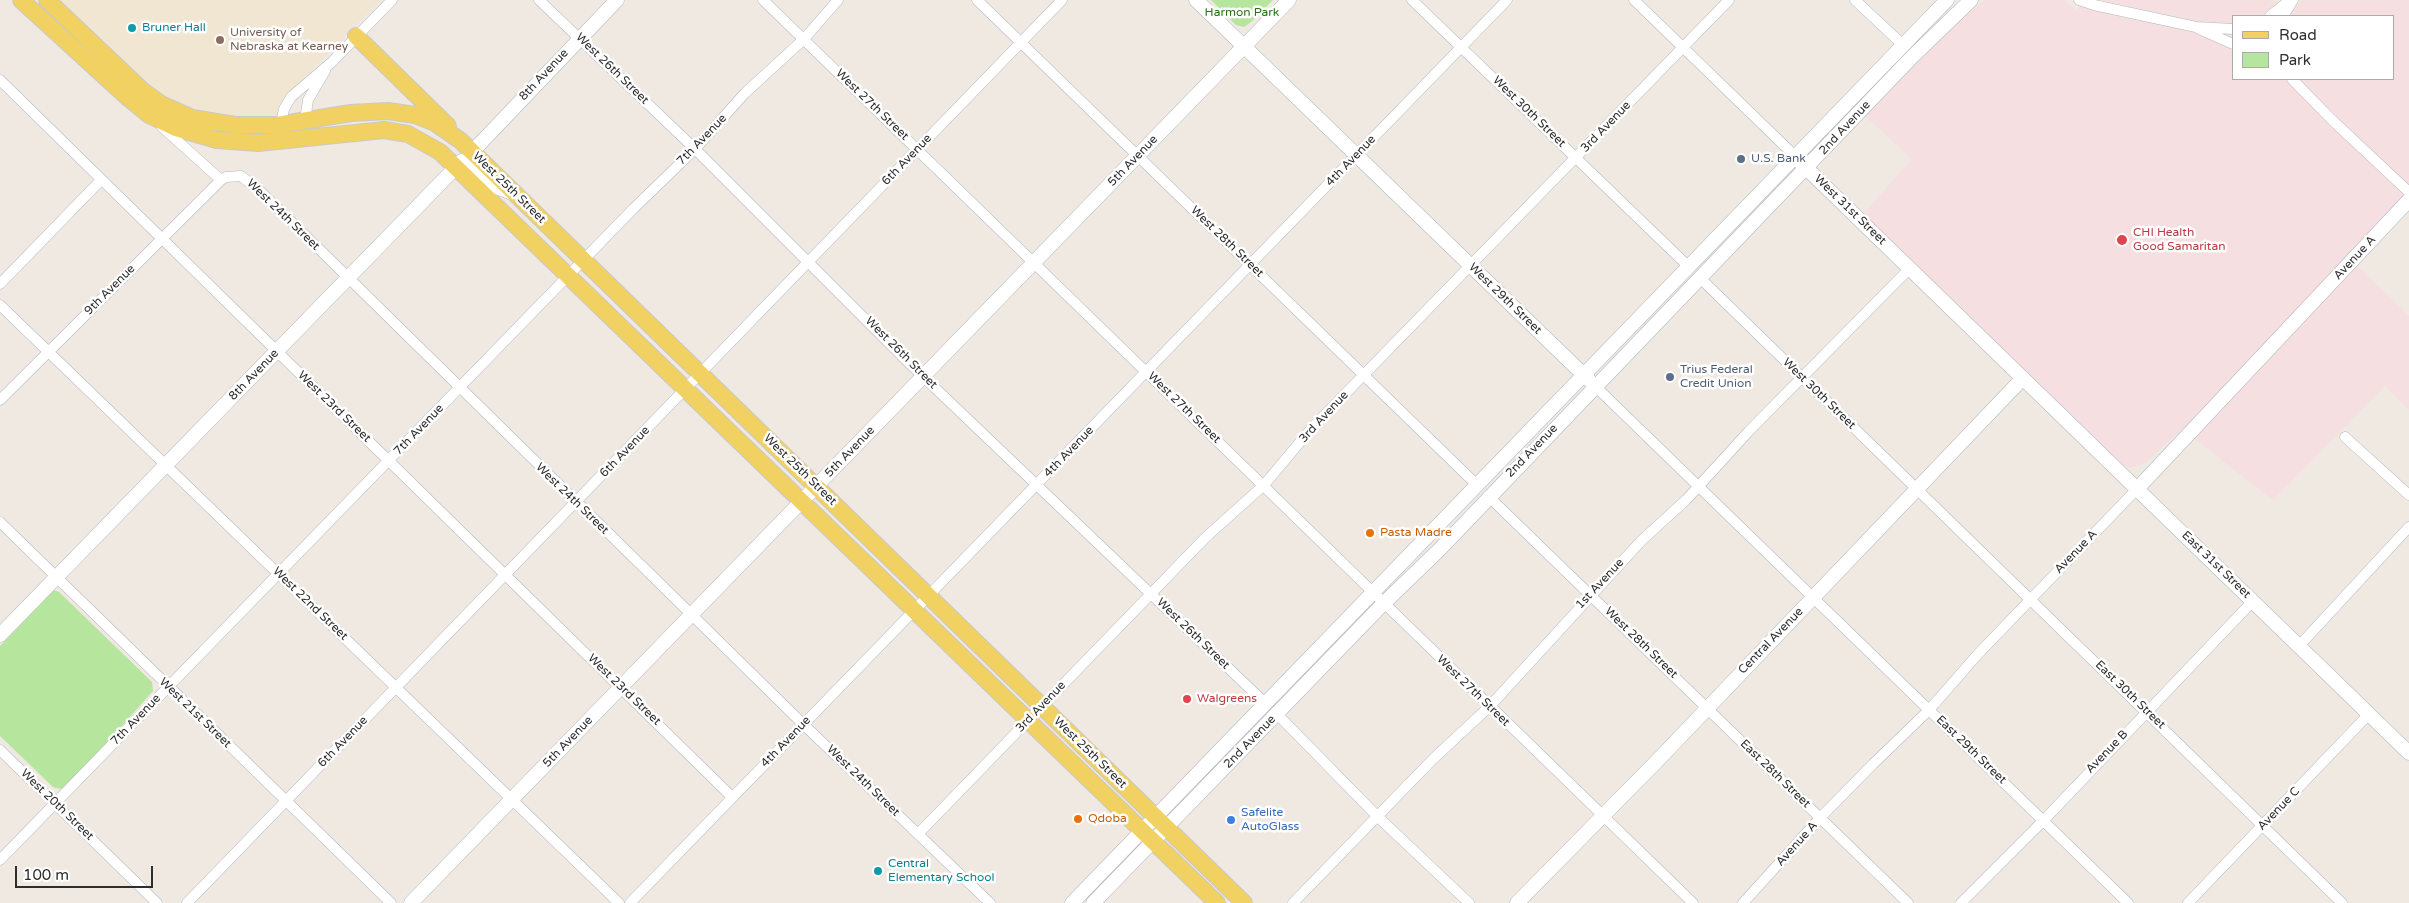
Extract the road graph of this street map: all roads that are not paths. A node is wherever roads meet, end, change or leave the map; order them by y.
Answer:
1 (21, 0) edge
2 (47, 0) edge
3 (392, 0) edge
4 (539, 0) edge
5 (617, 0) edge
6 (763, 0) edge
7 (838, 0) edge
8 (977, 0) edge
9 (1062, 0) edge
10 (1196, 0) edge
11 (1289, 0) edge
12 (1412, 0) edge
13 (1507, 0) edge
14 (1634, 0) edge
15 (1729, 0) edge
16 (1855, 0) edge
17 (1947, 0) edge
18 (1971, 0) edge
19 (2080, 0) edge
20 (2292, 0) edge
21 (2271, 15) edge
22 (2284, 15) edge
23 (2196, 27) junction
24 (2232, 29) edge
25 (356, 36) junction
26 (804, 38) junction
27 (579, 39) junction
28 (1021, 43) junction
29 (2232, 44) edge
30 (1243, 45) junction
31 (1903, 45) junction
32 (1462, 47) junction
33 (1683, 48) junction
34 (332, 62) junction
35 (0, 80) edge
36 (2291, 80) edge
37 (149, 115) junction
38 (313, 119) junction
39 (279, 132) junction
40 (466, 146) junction
41 (695, 149) junction
42 (917, 149) junction
43 (1138, 156) junction
44 (1357, 156) junction
45 (1795, 156) junction
46 (1576, 157) junction
47 (456, 166) junction
48 (1807, 168) junction
49 (101, 180) junction
50 (220, 180) junction
51 (2409, 192) edge
52 (517, 195) junction
53 (2409, 200) edge
54 (161, 239) junction
55 (584, 260) junction
56 (809, 262) junction
57 (1033, 263) junction
58 (1251, 265) junction
59 (1470, 265) junction
60 (1688, 266) junction
61 (1910, 268) junction
62 (568, 275) junction
63 (348, 278) junction
64 (1700, 278) junction
65 (0, 284) edge
66 (0, 305) edge
67 (276, 351) junction
68 (48, 352) junction
69 (1147, 373) junction
70 (700, 374) junction
71 (1364, 375) junction
72 (1583, 375) junction
73 (924, 376) junction
74 (1802, 378) junction
75 (2023, 378) junction
76 (1595, 386) junction
77 (459, 388) junction
78 (686, 389) junction
79 (0, 400) edge
80 (2345, 437) dead end
81 (388, 460) junction
82 (166, 465) junction
83 (1037, 485) junction
84 (1264, 485) junction
85 (1477, 485) junction
86 (816, 486) junction
87 (1698, 487) junction
88 (1917, 489) junction
89 (2137, 489) junction
90 (2409, 495) edge
91 (1488, 496) junction
92 (802, 501) junction
93 (576, 502) junction
94 (0, 522) edge
95 (2409, 527) edge
96 (278, 574) junction
97 (506, 575) junction
98 (56, 577) junction
99 (1372, 593) junction
100 (1151, 594) junction
101 (1590, 594) junction
102 (928, 596) junction
103 (1813, 598) junction
104 (2031, 599) junction
105 (2253, 602) junction
106 (1383, 604) junction
107 (914, 610) junction
108 (691, 615) junction
109 (0, 635) edge
110 (2299, 646) junction
111 (169, 687) junction
112 (621, 687) junction
113 (396, 688) junction
114 (1265, 703) junction
115 (1042, 706) junction
116 (1490, 706) junction
117 (1706, 707) junction
118 (1930, 710) junction
119 (2146, 712) junction
120 (1277, 714) junction
121 (2369, 714) junction
122 (1029, 721) junction
123 (803, 724) junction
124 (0, 750) edge
125 (2409, 753) edge
126 (732, 797) junction
127 (512, 799) junction
128 (286, 801) junction
129 (55, 804) junction
130 (1378, 817) junction
131 (1603, 817) junction
132 (1820, 818) junction
133 (2043, 820) junction
134 (1161, 822) junction
135 (2263, 825) junction
136 (918, 834) junction
137 (1148, 836) junction
138 (0, 860) edge
139 (157, 903) edge
140 (187, 903) edge
141 (391, 903) edge
142 (411, 903) edge
143 (620, 903) edge
144 (630, 903) edge
145 (990, 903) edge
146 (1072, 903) edge
147 (1093, 903) edge
148 (1217, 903) edge
149 (1244, 903) edge
150 (1293, 903) edge
151 (1469, 903) edge
152 (1517, 903) edge
153 (1693, 903) edge
154 (1744, 903) edge
155 (1908, 903) edge
156 (1960, 903) edge
157 (2128, 903) edge
158 (2188, 903) edge
159 (2342, 903) edge

1 - 37 main road
2 - 39 main road
3 - 25 street
4 - 27 street, West 26th Street
5 - 27 street, 8th Avenue
6 - 26 street, West 27th Street
7 - 26 street, 7th Avenue
8 - 28 street, West 28th Street
9 - 28 street, 6th Avenue
10 - 30 street, West 29th Street
11 - 30 street, 5th Avenue
12 - 32 street, West 30th Street
13 - 32 street, 4th Avenue
14 - 33 street, West 31st Street
15 - 33 street, 3rd Avenue
16 - 31 street
17 - 31 street, 2nd Avenue
18 - 48 street, 2nd Avenue
19 - 23 street
20 - 21 street
20 - 22 street
23 - 24 street
23 - 29 street
25 - 34 street
25 - 40 main road
26 - 41 street, 7th Avenue
26 - 42 street, West 27th Street
27 - 40 street, 8th Avenue
27 - 41 street, West 26th Street
28 - 42 street, 6th Avenue
28 - 43 street, West 28th Street
30 - 43 street, 5th Avenue
30 - 44 street, West 29th Street
31 - 45 street, 2nd Avenue
32 - 44 street, 4th Avenue
32 - 46 street, West 30th Street
33 - 45 street, West 31st Street
33 - 46 street, 3rd Avenue
34 - 38 street
34 - 39 street
35 - 49 street, West 23rd Street
36 - 51 street
37 - 39 main road
37 - 50 street
38 - 39 main road
38 - 40 main road, West 25th Street
39 - 47 main road, West 25th Street
40 - 52 main road, West 25th Street
41 - 55 street, 7th Avenue
41 - 56 street, West 26th Street
42 - 56 street, 6th Avenue
42 - 57 street, West 27th Street
43 - 57 street, 5th Avenue
43 - 58 street, West 28th Street
44 - 58 street, 4th Avenue
44 - 59 street, West 29th Street
45 - 48 street, West 31st Street
45 - 60 street, 2nd Avenue
46 - 59 street, 3rd Avenue
46 - 60 street, West 30th Street
47 - 52 street
47 - 62 main road, West 25th Street
47 - 63 street, 8th Avenue
48 - 61 street, West 31st Street
48 - 64 street, 2nd Avenue
49 - 54 street, West 23rd Street
49 - 65 street
50 - 54 street, 9th Avenue
50 - 63 street, West 24th Street
52 - 55 main road, West 25th Street
53 - 89 street, Avenue A
54 - 67 street, West 23rd Street
54 - 68 street, 9th Avenue
55 - 62 street, 7th Avenue
55 - 70 main road, West 25th Street
56 - 70 street, 6th Avenue
56 - 73 street, West 26th Street
57 - 69 street, West 27th Street
57 - 73 street, 5th Avenue
58 - 69 street, 4th Avenue
58 - 71 street, West 28th Street
59 - 71 street, 3rd Avenue
59 - 72 street, West 29th Street
60 - 72 street, 2nd Avenue
61 - 74 street, 1st Avenue
61 - 75 street, West 31st Street
62 - 77 street, 7th Avenue
62 - 78 main road, West 25th Street
63 - 67 street, 8th Avenue
63 - 77 street, West 24th Street
64 - 74 street, West 30th Street
64 - 76 street, 2nd Avenue
66 - 68 street, West 22nd Street
67 - 81 street, West 23rd Street
67 - 82 street, 8th Avenue
68 - 79 street, 9th Avenue
68 - 82 street, West 22nd Street
69 - 83 street, 4th Avenue
69 - 84 street, West 27th Street
70 - 78 street, 6th Avenue
70 - 86 main road, West 25th Street
71 - 84 street, 3rd Avenue
71 - 85 street, West 28th Street
72 - 76 street, West 29th Street
72 - 85 street, 2nd Avenue
73 - 83 street, West 26th Street
73 - 86 street, 5th Avenue
74 - 87 street, 1st Avenue
74 - 88 street, West 30th Street
75 - 88 street, Central Avenue
75 - 89 street, East 31st Street
76 - 87 street, West 29th Street
76 - 91 street, 2nd Avenue
77 - 81 street, 7th Avenue
77 - 93 street, West 24th Street
78 - 92 main road, West 25th Street
78 - 93 street, 6th Avenue
80 - 90 street
81 - 96 street, 7th Avenue
81 - 97 street, West 23rd Street
82 - 96 street, West 22nd Street
82 - 98 street, 8th Avenue
83 - 100 street, West 26th Street
83 - 102 street, 4th Avenue
84 - 99 street, West 27th Street
84 - 100 street, 3rd Avenue
85 - 99 street, 2nd Avenue
86 - 92 street, 5th Avenue
86 - 102 main road, West 25th Street
87 - 101 street, 1st Avenue
87 - 103 street, West 29th Street
88 - 103 street, Central Avenue
88 - 104 street, East 30th Street
89 - 104 street, Avenue A
89 - 105 street, East 31st Street
91 - 101 street, West 28th Street
91 - 106 street, 2nd Avenue
92 - 107 main road, West 25th Street
92 - 108 street, 5th Avenue
93 - 97 street, 6th Avenue
93 - 108 street, West 24th Street
94 - 98 street, West 21st Street
95 - 110 street
96 - 111 street, 7th Avenue
96 - 113 street, West 22nd Street
97 - 112 street, West 23rd Street
97 - 113 street, 6th Avenue
98 - 109 street, 8th Avenue
98 - 111 street, West 21st Street
99 - 106 street, West 27th Street
99 - 114 street, 2nd Avenue
100 - 114 street, West 26th Street
100 - 115 street, 3rd Avenue
101 - 116 street, 1st Avenue
101 - 117 street, West 28th Street
102 - 107 street, 4th Avenue
102 - 115 main road, West 25th Street
103 - 117 street, Central Avenue
103 - 118 street, East 29th Street
104 - 118 street, Avenue A
104 - 119 street, East 30th Street
105 - 110 street, East 31st Street
105 - 119 street, Avenue B
106 - 116 street, West 27th Street
106 - 120 street, 2nd Avenue
107 - 122 main road, West 25th Street
107 - 123 street, 4th Avenue
108 - 112 street, 5th Avenue
108 - 123 street, West 24th Street
110 - 121 street, East 31st Street
111 - 128 street, West 21st Street
111 - 129 street, 7th Avenue
112 - 126 street, West 23rd Street
112 - 127 street, 5th Avenue
113 - 127 street, West 22nd Street
113 - 128 street, 6th Avenue
114 - 134 street, 2nd Avenue
115 - 122 street, 3rd Avenue
115 - 134 main road, West 25th Street
116 - 130 street, 1st Avenue
116 - 131 street, West 27th Street
117 - 131 street, Central Avenue
117 - 132 street, East 28th Street
118 - 132 street, Avenue A
118 - 133 street, East 29th Street
119 - 133 street, Avenue B
119 - 135 street, East 30th Street
120 - 130 street
120 - 134 street, 2nd Avenue
121 - 125 street, East 31st Street
121 - 135 street, Avenue C
122 - 136 street, 3rd Avenue
122 - 137 main road, West 25th Street
123 - 126 street, 4th Avenue
123 - 136 street, West 24th Street
124 - 129 street, West 20th Street
126 - 144 street, 4th Avenue
127 - 142 street, 5th Avenue
127 - 143 street, West 22nd Street
128 - 140 street, 6th Avenue
128 - 141 street, West 21st Street
129 - 138 street, 7th Avenue
129 - 139 street, West 20th Street
130 - 150 street, 1st Avenue
130 - 151 street
131 - 152 street, Central Avenue
131 - 153 street, West 27th Street
132 - 154 street, Avenue A
132 - 155 street, East 28th Street
133 - 156 street, Avenue B
133 - 157 street, East 29th Street
134 - 137 street, 2nd Avenue
134 - 149 main road, West 25th Street
135 - 158 street, Avenue C
135 - 159 street, East 30th Street
136 - 145 street, West 24th Street
137 - 146 street, 2nd Avenue
137 - 147 street, 2nd Avenue
137 - 148 main road, West 25th Street

